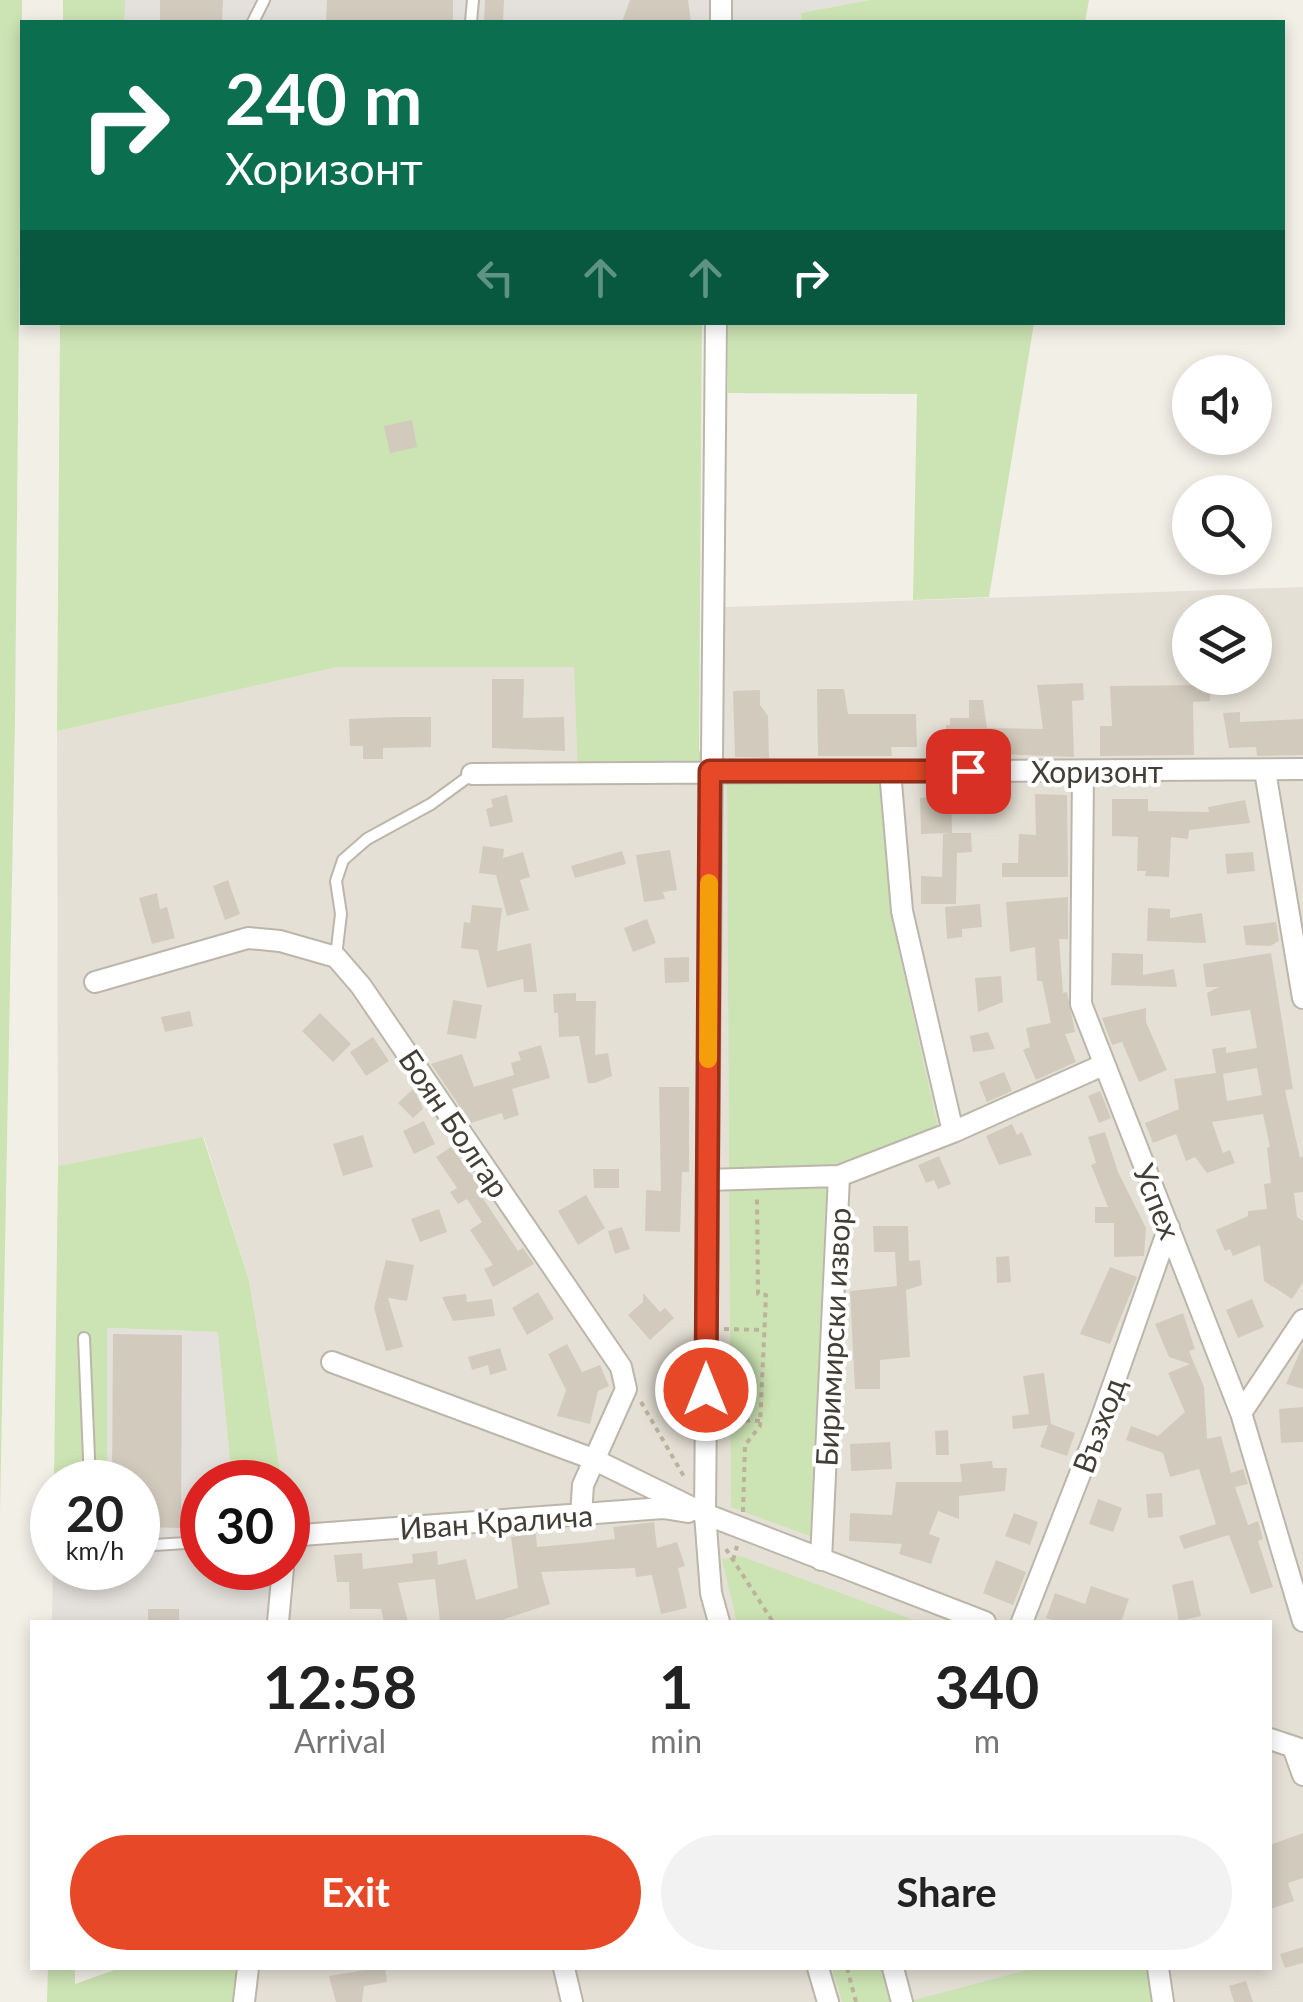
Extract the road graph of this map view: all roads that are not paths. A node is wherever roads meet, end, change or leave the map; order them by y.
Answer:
1 (716, 325) edge
2 (1303, 769) edge
3 (710, 771) junction
4 (890, 771) junction
5 (1084, 771) junction
6 (1265, 771) junction
7 (472, 774) joint
8 (336, 958) junction
9 (95, 982) dead end
10 (1303, 998) edge
11 (1104, 1065) junction
12 (953, 1132) junction
13 (839, 1176) junction
14 (707, 1180) junction
15 (1169, 1227) junction
16 (1303, 1320) edge
17 (84, 1338) dead end
18 (332, 1362) dead end
19 (1241, 1413) junction
20 (89, 1460) edge
21 (593, 1460) junction
22 (705, 1514) junction
23 (581, 1515) junction
24 (310, 1534) edge
25 (821, 1560) junction
26 (281, 1590) edge
27 (278, 1620) edge
28 (718, 1620) edge
29 (974, 1620) edge
30 (1023, 1620) edge
31 (1303, 1621) edge
32 (1272, 1741) edge
33 (1299, 1750) edge
34 (1303, 1775) edge
35 (248, 1970) edge
36 (564, 1970) edge
37 (819, 1970) edge
38 (894, 1970) edge
39 (1158, 1970) edge
40 (244, 2002) edge
41 (572, 2002) edge
42 (828, 2002) edge
43 (902, 2002) edge
44 (1163, 2002) edge

1 - 3 street
2 - 6 street, Хоризонт
3 - 4 street, Хоризонт
3 - 7 street, Хоризонт
3 - 14 street
4 - 5 street, Хоризонт
4 - 12 street
5 - 6 street, Хоризонт
5 - 11 street, Успех
6 - 10 street
7 - 8 lane
8 - 9 street
8 - 21 street, Боян Болгар
11 - 12 street, Биримирски извор
11 - 15 street, Успех
12 - 13 street, Биримирски извор
13 - 14 street
13 - 25 street, Биримирски извор
14 - 22 street
15 - 19 street, Успех
15 - 30 street, Възход
16 - 19 street
17 - 20 lane
18 - 21 street, Иван Кралича
19 - 31 street, Успех
21 - 22 street, Иван Кралича
21 - 23 street, Боян Болгар
22 - 23 street, Иван Кралича
22 - 25 street, Иван Кралича
22 - 28 street
23 - 24 street, Иван Кралича
25 - 29 street, Иван Кралича
26 - 27 street
32 - 33 street
33 - 34 street
35 - 40 street
36 - 41 street
37 - 42 street
38 - 43 street
39 - 44 street

